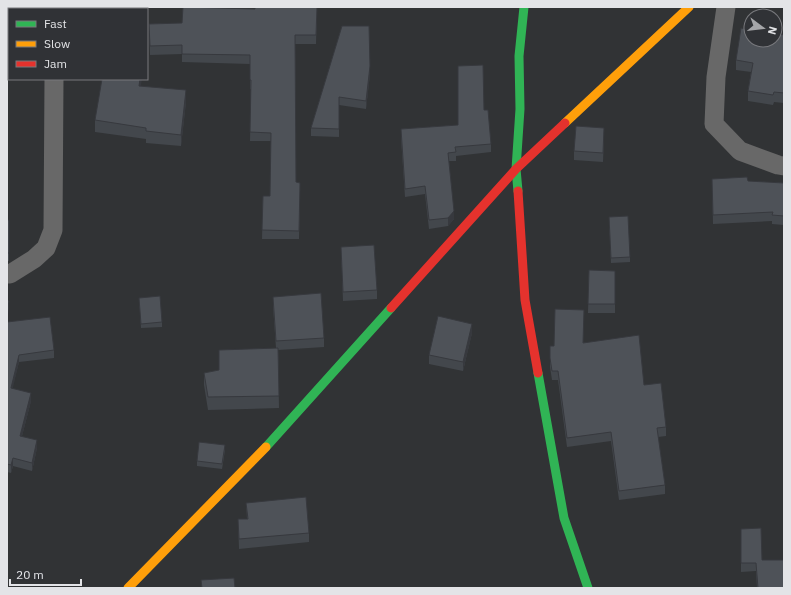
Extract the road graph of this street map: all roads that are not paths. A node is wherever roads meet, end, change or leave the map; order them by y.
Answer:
1 (524, 7) edge
2 (689, 7) edge
3 (726, 7) edge
4 (54, 80) edge
5 (784, 166) edge
6 (516, 169) junction
7 (7, 274) edge
8 (128, 588) edge
9 (588, 588) edge

1 - 6 street
2 - 6 street
3 - 5 street
4 - 7 street
6 - 8 street
6 - 9 street

